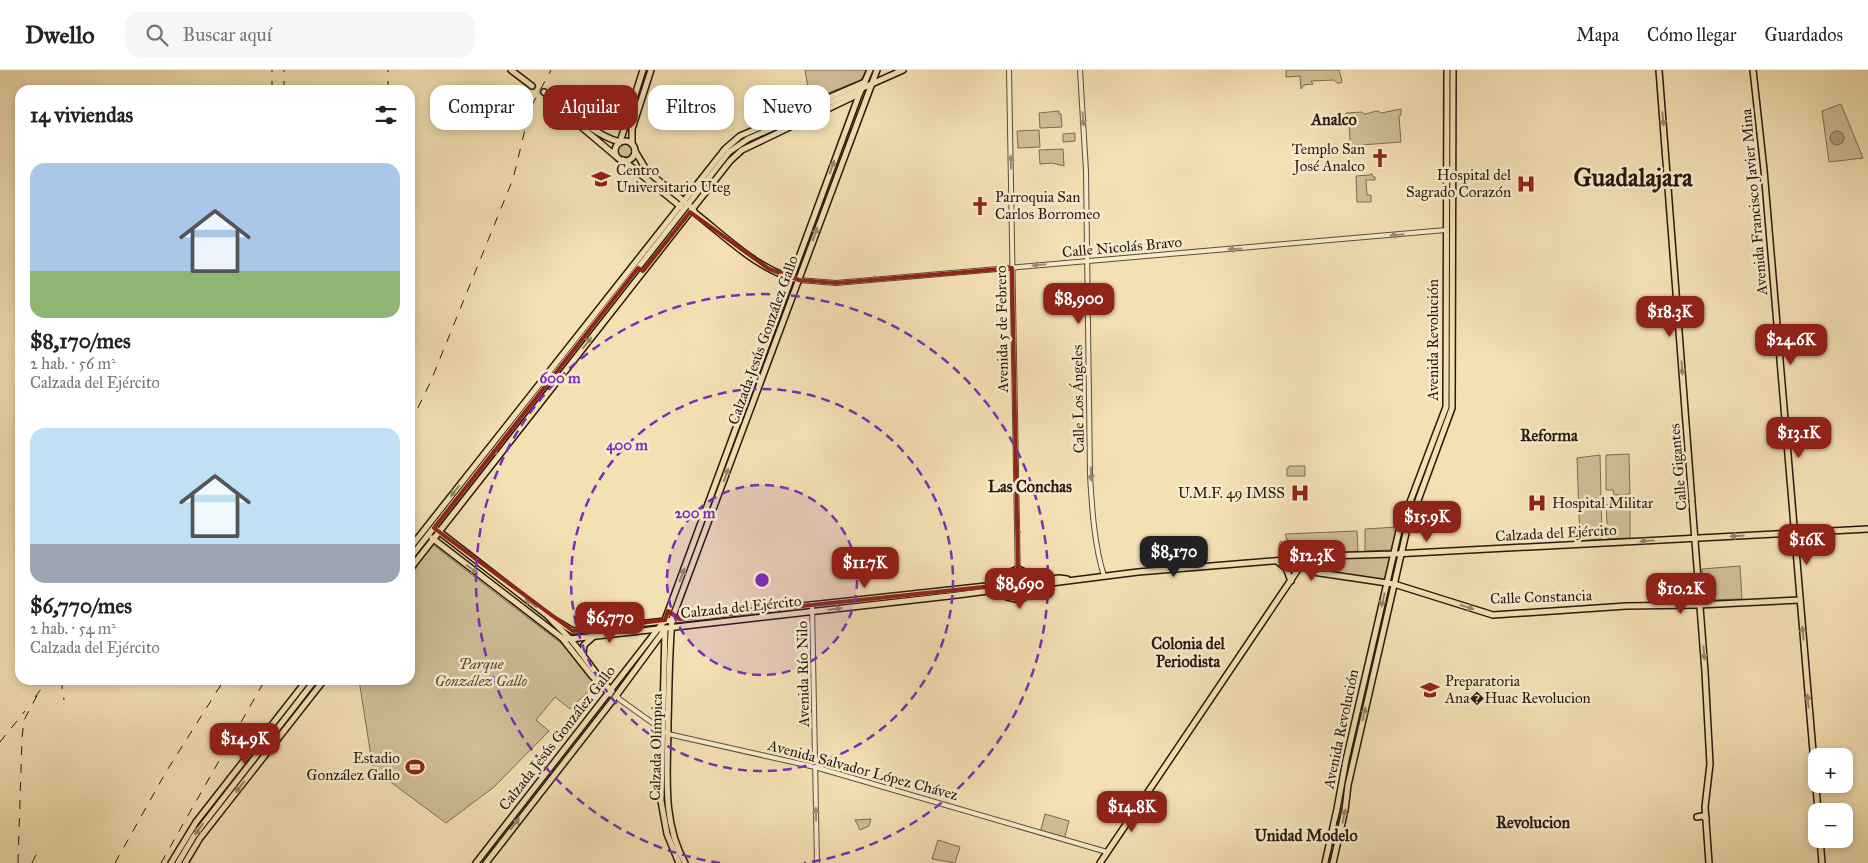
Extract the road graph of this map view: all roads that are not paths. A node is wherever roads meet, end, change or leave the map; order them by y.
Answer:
1 (511, 70) edge
2 (517, 70) edge
3 (643, 70) edge
4 (651, 70) edge
5 (870, 70) edge
6 (877, 70) edge
7 (903, 70) edge
8 (1009, 70) edge
9 (1080, 70) edge
10 (1447, 70) edge
11 (1453, 70) edge
12 (1659, 70) edge
13 (1753, 70) edge
14 (864, 82) junction
15 (872, 84) junction
16 (861, 89) junction
17 (859, 95) junction
18 (830, 104) edge
19 (830, 107) edge
20 (765, 130) edge
21 (780, 130) edge
22 (758, 132) junction
23 (747, 136) junction
24 (614, 140) junction
25 (762, 140) junction
26 (620, 142) junction
27 (632, 144) junction
28 (752, 145) junction
29 (603, 146) junction
30 (634, 151) junction
31 (617, 156) junction
32 (623, 160) junction
33 (722, 160) junction
34 (727, 164) junction
35 (717, 167) junction
36 (723, 170) junction
37 (705, 173) junction
38 (704, 188) junction
39 (688, 207) junction
40 (1446, 230) junction
41 (1087, 261) junction
42 (1012, 268) junction
43 (641, 269) junction
44 (791, 278) junction
45 (799, 280) junction
46 (429, 524) junction
47 (434, 528) junction
48 (1868, 529) edge
49 (423, 531) junction
50 (440, 532) junction
51 (1795, 534) junction
52 (428, 535) junction
53 (434, 539) junction
54 (1696, 539) junction
55 (415, 541) edge
56 (415, 552) edge
57 (1394, 554) junction
58 (1401, 554) junction
59 (1298, 559) junction
60 (1276, 560) junction
61 (415, 563) edge
62 (1301, 565) junction
63 (1018, 570) junction
64 (1104, 576) junction
65 (1291, 581) junction
66 (1387, 582) junction
67 (1032, 584) junction
68 (1394, 584) junction
69 (1018, 585) junction
70 (1002, 587) junction
71 (1800, 600) junction
72 (672, 603) junction
73 (812, 604) junction
74 (1700, 605) junction
75 (813, 612) junction
76 (675, 613) junction
77 (548, 616) junction
78 (672, 619) junction
79 (680, 619) junction
80 (665, 620) junction
81 (672, 627) junction
82 (665, 628) junction
83 (658, 629) junction
84 (602, 635) junction
85 (562, 638) junction
86 (570, 639) junction
87 (586, 661) junction
88 (304, 685) edge
89 (311, 685) edge
90 (320, 685) edge
91 (610, 691) junction
92 (617, 697) junction
93 (284, 715) junction
94 (291, 722) junction
95 (666, 733) junction
96 (816, 767) junction
97 (1817, 803) edge
98 (1697, 817) dead end
99 (1706, 818) junction
100 (1821, 848) edge
101 (1107, 852) junction
102 (171, 863) edge
103 (178, 863) edge
104 (185, 863) edge
105 (476, 863) edge
106 (486, 863) edge
107 (679, 863) edge
108 (684, 863) edge
109 (817, 863) edge
110 (1100, 863) edge
111 (1325, 863) edge
112 (1333, 863) edge
113 (1709, 863) edge
114 (1822, 863) edge

1 - 2 main road
3 - 26 main road
4 - 27 main road
5 - 14 main road
6 - 15 main road, Calzada Jesús González Gallo
7 - 15 main road
42 -> 8 street, Avenida 5 de Febrero
9 -> 41 street, Calle Los Ángeles
10 - 40 main road, Avenida Revolución
11 - 58 main road, Avenida Revolución
12 -> 54 main road, Calle Gigantes
13 - 51 main road, Avenida Francisco Javier Mina
14 - 15 main road
14 - 16 main road, Calzada Jesús González Gallo
14 - 22 main road
15 - 16 main road
15 - 17 main road
45 -> 15 main road, Calzada Jesús González Gallo
16 - 17 main road, Calzada Jesús González Gallo
16 - 18 main road
17 - 19 main road
44 -> 17 main road, Calzada Jesús González Gallo
20 - 22 main road
21 - 25 main road
22 - 23 main road
22 - 25 main road
23 - 28 main road
23 - 33 main road
23 - 37 main road
24 - 26 main road
24 - 29 main road
24 - 29 main road
25 - 28 main road
26 - 27 main road
26 - 31 main road
27 - 30 main road
28 - 34 main road
29 - 31 main road
30 - 32 main road
30 - 39 main road
31 - 32 main road
32 - 39 main road
33 - 34 main road
33 - 35 main road
34 - 36 main road
35 - 36 main road
35 - 37 main road
35 - 38 main road
36 - 38 main road
37 - 39 main road
38 - 39 main road
39 - 43 main road
39 - 44 main road
39 -> 46 main road
40 -> 41 street, Calle Nicolás Bravo
40 - 57 main road, Avenida Revolución
41 -> 42 street, Calle Nicolás Bravo
41 -> 64 street, Calle Los Ángeles
42 -> 45 street, Calle Nicolás Bravo
63 -> 42 street, Avenida 5 de Febrero
43 -> 47 main road
50 -> 43 main road
44 - 45 main road
72 -> 44 main road, Calzada Jesús González Gallo
76 -> 45 main road, Calzada Jesús González Gallo
46 - 47 main road, Avenida Salvador López Chávez
46 - 49 main road
47 - 50 main road, Avenida Salvador López Chávez
47 - 52 main road
48 - 51 main road, Calzada del Ejército
49 - 52 main road, Avenida Salvador López Chávez
49 - 55 main road
50 - 53 main road
77 -> 50 main road, Avenida Salvador López Chávez
51 -> 54 main road, Calzada del Ejército
51 - 71 main road, Avenida Francisco Javier Mina
52 - 53 main road, Avenida Salvador López Chávez
52 - 56 main road
53 - 61 main road
53 -> 85 main road, Avenida Salvador López Chávez
54 -> 58 main road, Calzada del Ejército
54 - 74 main road, Calle Gigantes
57 - 58 main road, Calzada del Ejército
57 - 59 main road, Calzada del Ejército
57 - 66 main road, Avenida Revolución
58 - 68 main road, Avenida Revolución
59 - 60 main road, Calzada del Ejército
59 - 62 main road
60 - 64 main road, Calzada del Ejército
60 - 65 main road
62 - 65 main road
62 - 66 main road, Calle Constancia
63 - 67 main road
63 - 69 street, Avenida 5 de Febrero
63 - 70 main road
64 - 67 main road, Calzada del Ejército
65 - 101 main road
66 - 68 main road, Calle Constancia
66 -> 111 main road, Avenida Revolución
67 - 69 main road, Calzada del Ejército
67 - 70 main road
68 -> 74 main road, Calle Constancia
112 -> 68 main road, Avenida Revolución
69 - 70 main road, Calzada del Ejército
70 - 73 main road, Calzada del Ejército
75 -> 70 main road, Calzada del Ejército
71 - 74 main road, Calle Constancia
97 -> 71 main road, Avenida Francisco Javier Mina
72 - 76 main road
72 - 80 main road, Calzada Jesús González Gallo
73 - 75 street, Avenida Río Nilo
73 - 79 main road, Calzada del Ejército
74 -> 99 main road, Calle Gigantes
75 - 81 main road, Calzada del Ejército
75 - 96 street, Avenida Río Nilo
76 - 78 main road, Calzada Jesús González Gallo
76 - 79 main road
77 - 80 main road, Calzada del Ejército
77 - 86 main road, Avenida Salvador López Chávez
78 - 79 main road, Calzada del Ejército
78 - 80 main road, Calzada del Ejército
78 - 81 main road, Calzada Olímpica
78 - 82 main road, Calzada Jesús González Gallo
80 - 82 main road, Calzada Olímpica
80 - 83 main road, Calzada Jesús González Gallo
81 - 82 main road, Calzada del Ejército
81 - 95 main road, Calzada Olímpica
82 - 83 main road, Calzada del Ejército
82 - 92 main road, Calzada Jesús González Gallo
82 - 95 main road, Calzada Olímpica
83 - 84 main road, Calzada del Ejército
83 - 91 main road, Calzada Jesús González Gallo
84 - 86 main road, Calzada del Ejército
84 - 87 main road
85 - 86 main road, Calzada del Ejército
85 - 91 main road, Avenida Salvador López Chávez
86 - 87 main road, Avenida Salvador López Chávez
87 - 91 main road, Avenida Salvador López Chávez
88 - 93 main road
89 - 93 main road
90 - 94 main road
91 - 92 main road, Avenida Salvador López Chávez
91 - 105 main road, Calzada Jesús González Gallo
92 - 95 street, Avenida Salvador López Chávez
106 -> 92 main road, Calzada Jesús González Gallo
93 - 94 main road
93 - 102 main road
93 -> 103 main road
94 -> 104 main road
95 - 96 street, Avenida Salvador López Chávez
95 - 107 main road, Calzada Olímpica
95 - 108 main road, Calzada Olímpica
96 - 101 street, Avenida Salvador López Chávez
109 -> 96 street, Avenida Río Nilo
98 - 99 main road
99 - 113 main road, Calle Gigantes
100 - 114 main road
101 - 110 main road

